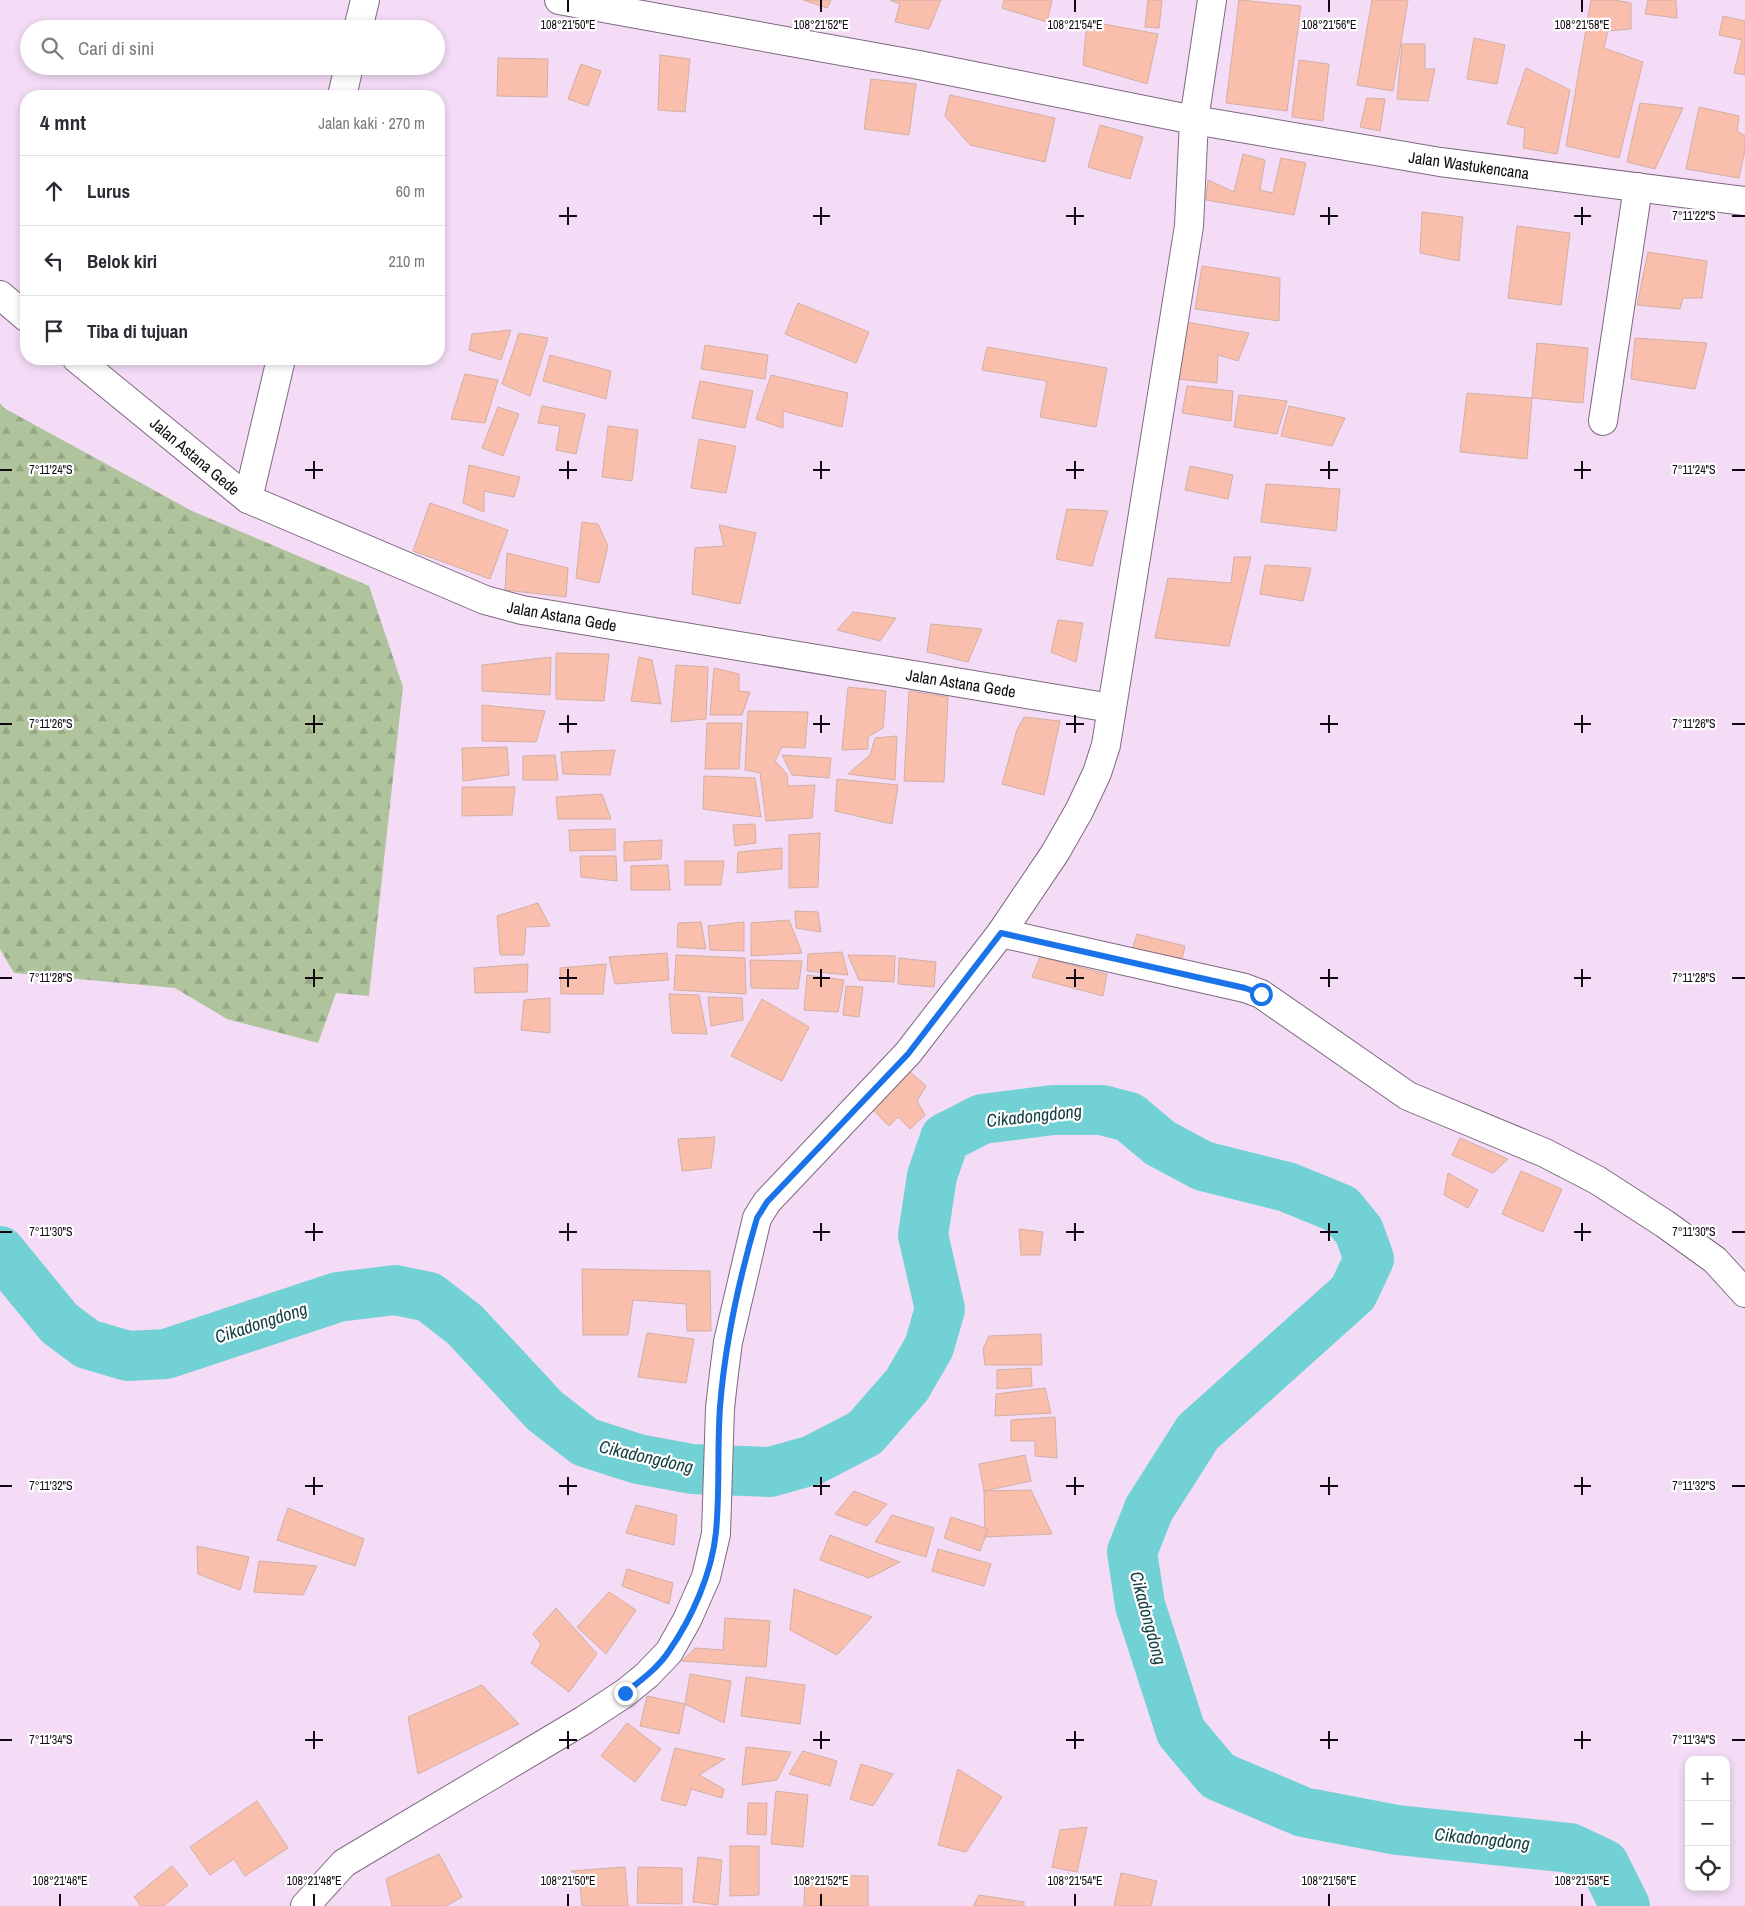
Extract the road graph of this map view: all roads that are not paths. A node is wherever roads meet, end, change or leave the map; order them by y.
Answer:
1 (365, 0) edge
2 (559, 0) edge
3 (1212, 0) edge
4 (360, 20) edge
5 (347, 75) edge
6 (343, 90) edge
7 (1194, 120) junction
8 (1638, 187) junction
9 (1745, 201) edge
10 (0, 295) edge
11 (20, 312) edge
12 (84, 365) edge
13 (280, 365) edge
14 (1603, 421) dead end
15 (248, 499) junction
16 (1111, 708) junction
17 (1001, 933) junction
18 (1745, 1293) edge
19 (305, 1906) edge

1 - 4 street
2 - 7 street, Jalan Wastukencana
3 - 7 street
5 - 6 street
7 - 8 street, Jalan Wastukencana
7 - 16 street
8 - 9 street, Jalan Wastukencana
8 - 14 street
10 - 11 street
12 - 15 street, Jalan Astana Gede
13 - 15 street
15 - 16 street, Jalan Astana Gede
16 - 17 street
17 - 18 street
17 - 19 street

